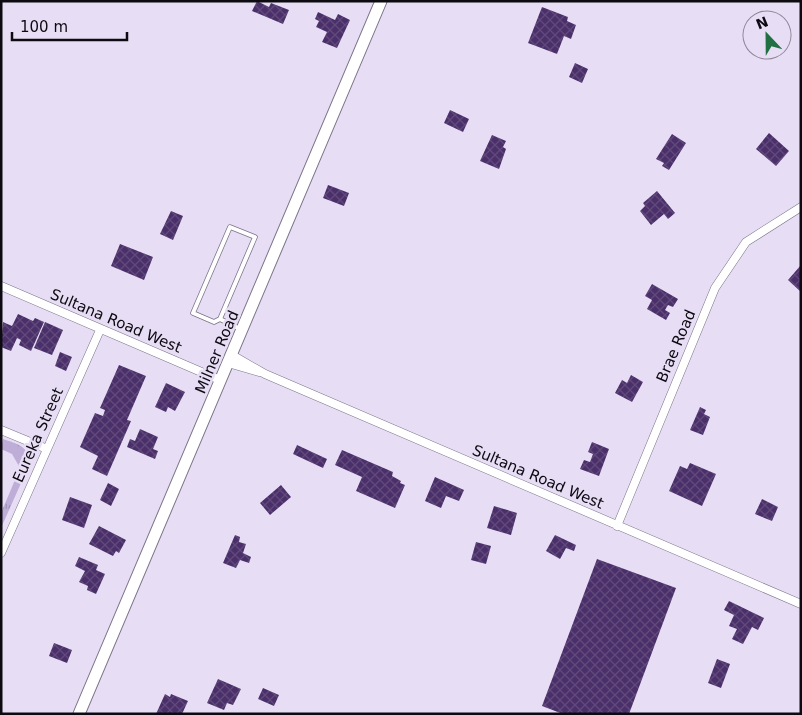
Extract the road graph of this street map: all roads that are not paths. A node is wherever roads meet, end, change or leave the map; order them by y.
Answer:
1 (381, 1) edge
2 (801, 208) edge
3 (1, 286) edge
4 (220, 319) junction
5 (100, 330) junction
6 (242, 330) junction
7 (230, 359) junction
8 (220, 380) junction
9 (1, 430) edge
10 (47, 449) junction
11 (617, 526) junction
12 (1, 552) edge
13 (801, 604) edge
14 (79, 714) edge

1 - 6 street, Milner Road
2 - 11 street, Brae Road
3 - 5 street, Sultana Road West
4 - 4 lane
4 - 6 lane
5 - 8 street, Sultana Road West
5 - 10 street, Eureka Street
6 - 7 street, Milner Road
7 - 8 street, Milner Road
7 - 11 street, Sultana Road West
8 - 14 street, Milner Road
9 - 10 street
10 - 12 street, Eureka Street
11 - 13 street, Sultana Road West

